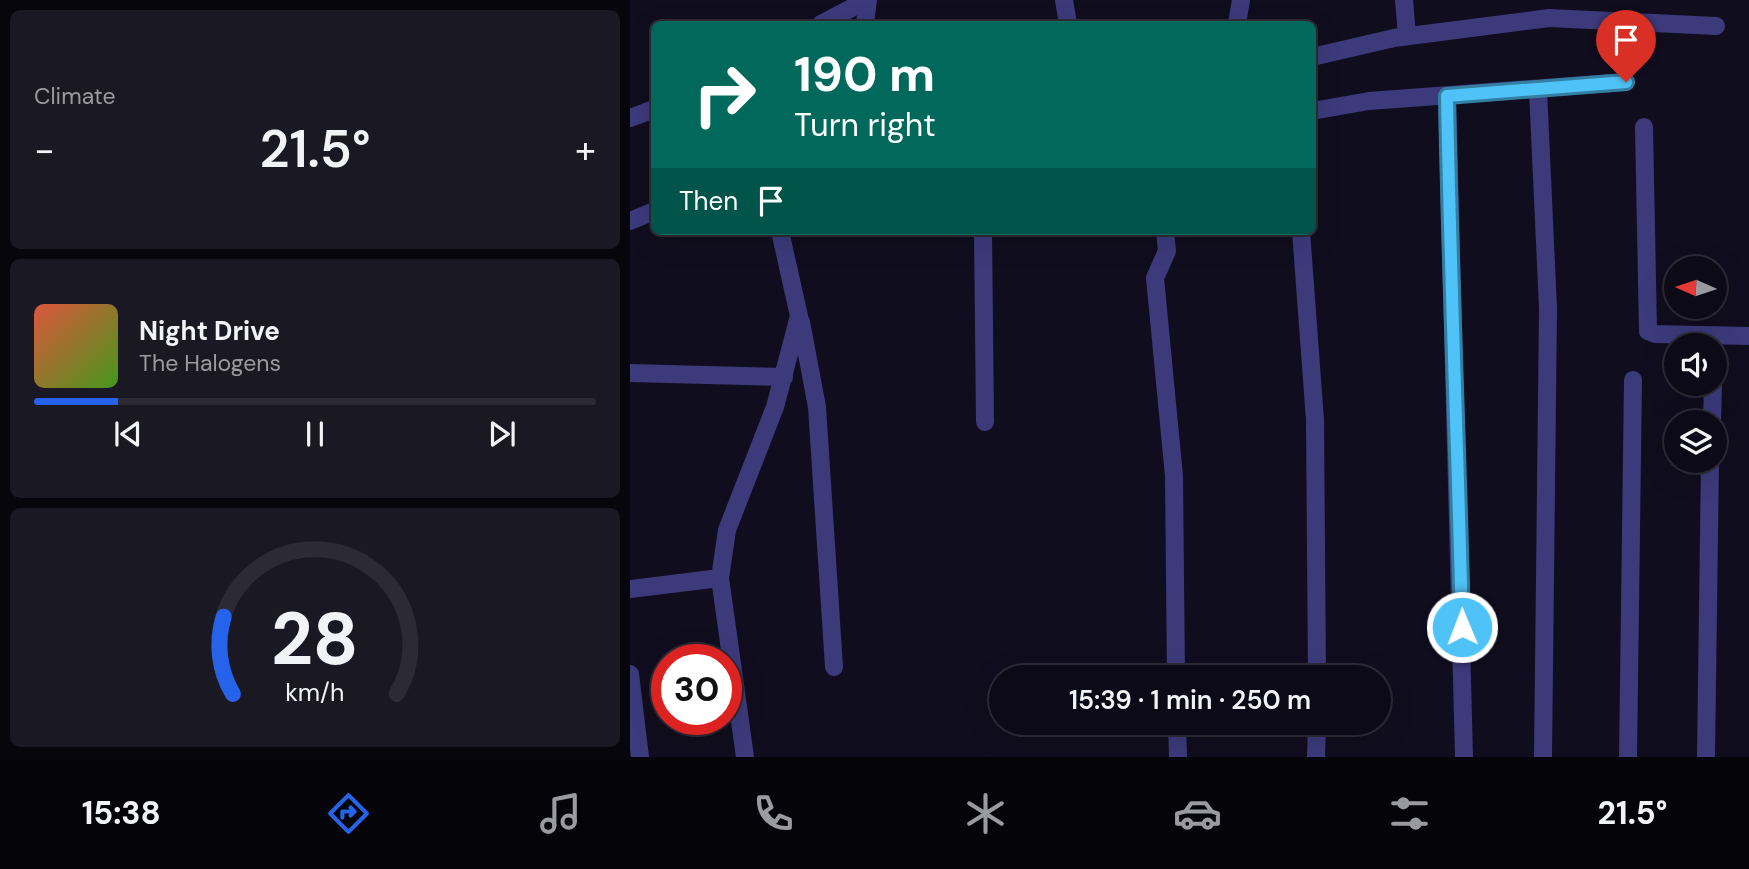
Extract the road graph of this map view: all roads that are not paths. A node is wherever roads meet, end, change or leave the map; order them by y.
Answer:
1 (868, 0) edge
2 (1064, 0) edge
3 (1241, 0) edge
4 (1404, 0) edge
5 (827, 21) edge
6 (865, 21) edge
7 (1068, 21) edge
8 (1238, 21) edge
9 (1716, 26) dead end
10 (1407, 36) junction
11 (1316, 56) edge
12 (1626, 82) dead end
13 (1538, 90) junction
14 (1447, 96) junction
15 (651, 110) edge
16 (1316, 110) edge
17 (630, 118) edge
18 (1644, 127) dead end
19 (651, 212) edge
20 (630, 221) edge
21 (780, 235) edge
22 (983, 235) edge
23 (1165, 235) edge
24 (1301, 235) edge
25 (799, 316) junction
26 (1664, 335) edge
27 (1749, 336) edge
28 (1727, 339) edge
29 (630, 373) edge
30 (784, 377) junction
31 (1633, 380) dead end
32 (985, 422) dead end
33 (1710, 473) edge
34 (720, 578) junction
35 (630, 589) edge
36 (1176, 665) edge
37 (1317, 665) edge
38 (834, 667) dead end
39 (630, 674) edge
40 (1177, 735) edge
41 (1317, 735) edge
42 (640, 757) edge
43 (746, 757) edge
44 (1178, 757) edge
45 (1316, 757) edge
46 (1464, 757) edge
47 (1543, 757) edge
48 (1628, 757) edge
49 (1706, 757) edge

1 - 5 street
1 - 6 street
2 - 7 street
3 - 8 street
4 - 10 street
9 - 10 street
10 - 11 street
12 - 13 street
13 - 14 street
13 - 47 street
14 - 16 street
14 - 46 street
15 - 17 street
18 - 26 street
19 - 20 street
21 - 25 street
22 - 32 street
23 - 36 street
24 - 37 street
25 - 30 street
25 - 38 street
27 - 28 street
29 - 30 street
30 - 34 street
31 - 48 street
33 - 49 street
34 - 35 street
34 - 43 street
39 - 42 street
40 - 44 street
41 - 45 street

